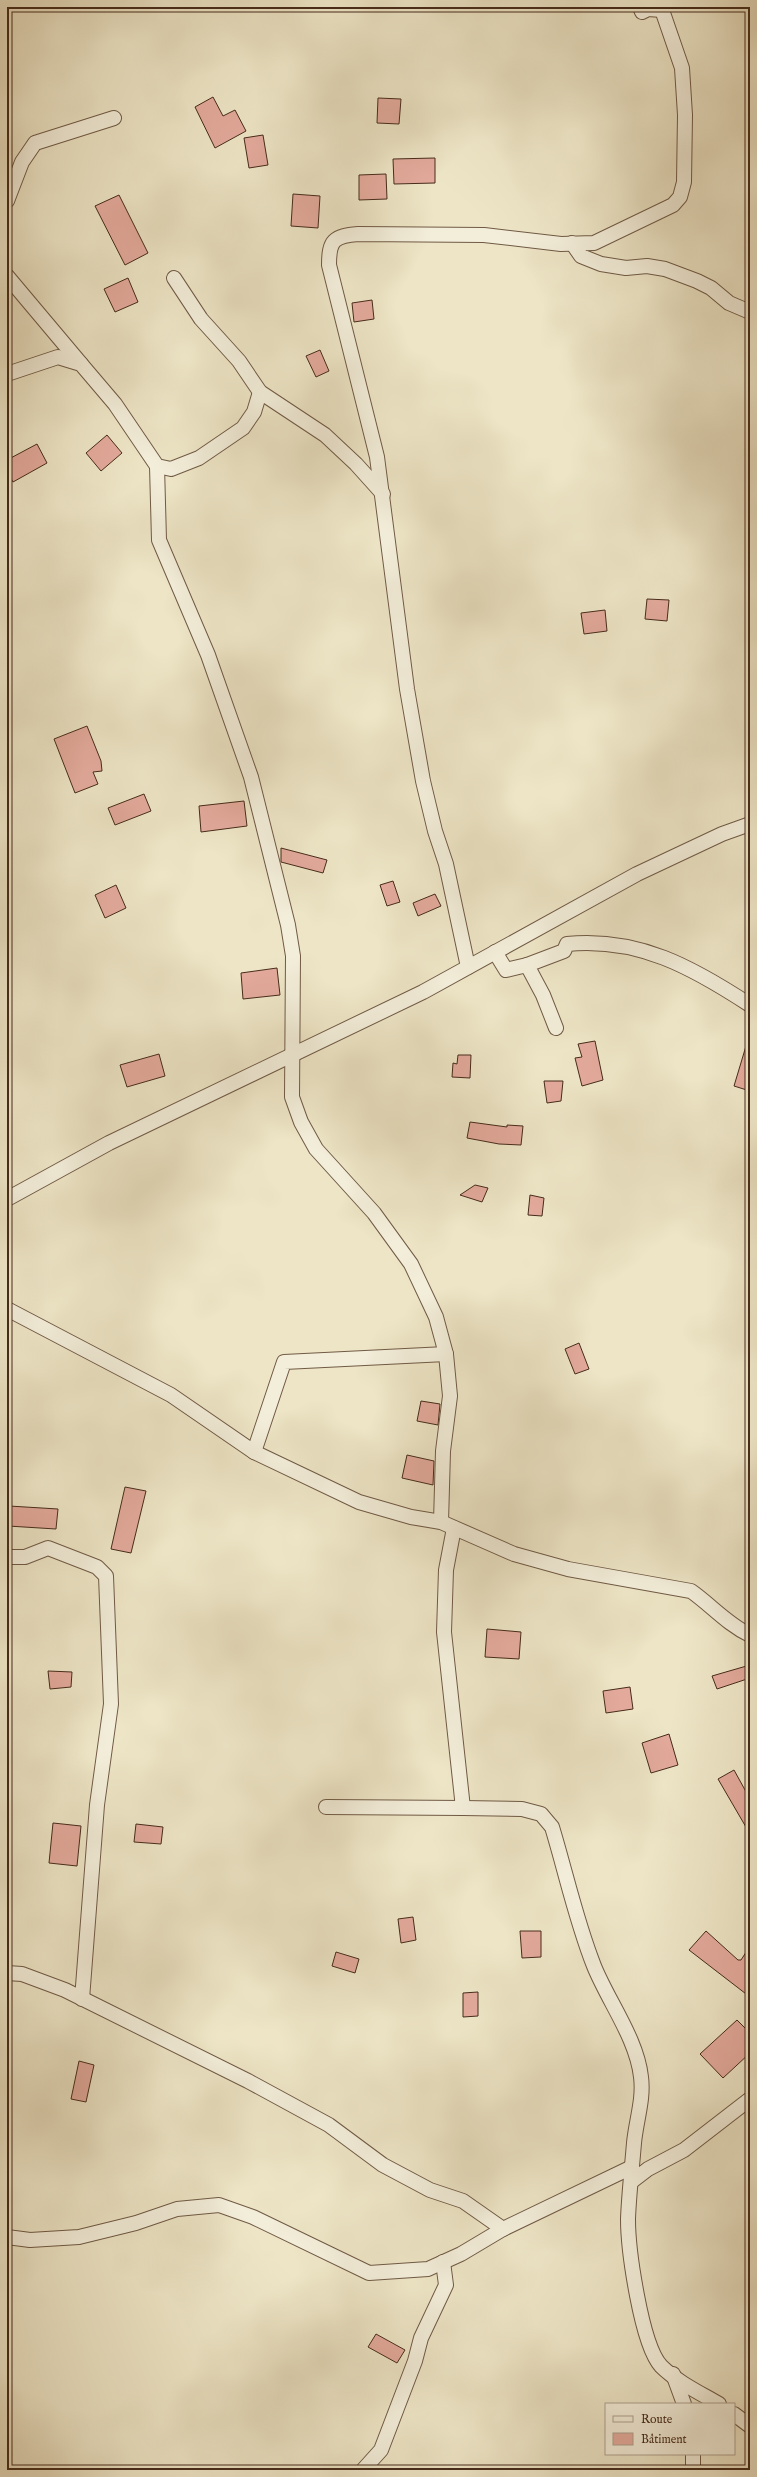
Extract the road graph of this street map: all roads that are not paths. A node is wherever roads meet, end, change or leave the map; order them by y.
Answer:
1 (640, 7) edge
2 (662, 8) edge
3 (114, 118) dead end
4 (7, 201) edge
5 (572, 244) junction
6 (7, 276) edge
7 (174, 278) dead end
8 (750, 312) edge
9 (81, 364) junction
10 (7, 374) edge
11 (260, 392) junction
12 (157, 466) junction
13 (382, 494) junction
14 (750, 824) edge
15 (495, 952) junction
16 (527, 965) junction
17 (468, 967) junction
18 (750, 1005) edge
19 (556, 1028) dead end
20 (292, 1056) junction
21 (7, 1198) edge
22 (7, 1309) edge
23 (446, 1354) junction
24 (254, 1452) junction
25 (441, 1522) junction
26 (454, 1528) junction
27 (7, 1557) edge
28 (750, 1635) edge
29 (326, 1807) dead end
30 (464, 1808) junction
31 (7, 1973) edge
32 (82, 1999) junction
33 (750, 2099) edge
34 (632, 2167) junction
35 (631, 2182) junction
36 (503, 2229) junction
37 (7, 2237) edge
38 (443, 2262) junction
39 (673, 2374) junction
40 (684, 2403) edge
41 (717, 2403) edge
42 (735, 2415) edge
43 (750, 2426) edge
44 (694, 2455) edge
45 (363, 2470) edge
46 (693, 2470) edge

1 - 2 street
2 - 5 street
3 - 4 street
5 - 8 street
5 - 13 street
6 - 9 street
7 - 11 street
9 - 10 street
9 - 12 street
11 - 12 street
11 - 13 street
12 - 20 street
13 - 17 street
14 - 15 street
15 - 16 street
15 - 17 street
16 - 18 street
16 - 19 street
17 - 20 street
20 - 21 street
20 - 23 street
22 - 24 street
23 - 24 street
23 - 25 street
24 - 25 street
25 - 26 street
26 - 28 street
26 - 30 street
27 - 32 street
29 - 30 street
30 - 34 street
31 - 32 street
32 - 36 street
33 - 35 street
34 - 35 street
34 - 36 street
35 - 39 street
36 - 38 street
37 - 38 street
38 - 45 street
39 - 40 street
39 - 41 street
42 - 43 street
44 - 46 street

